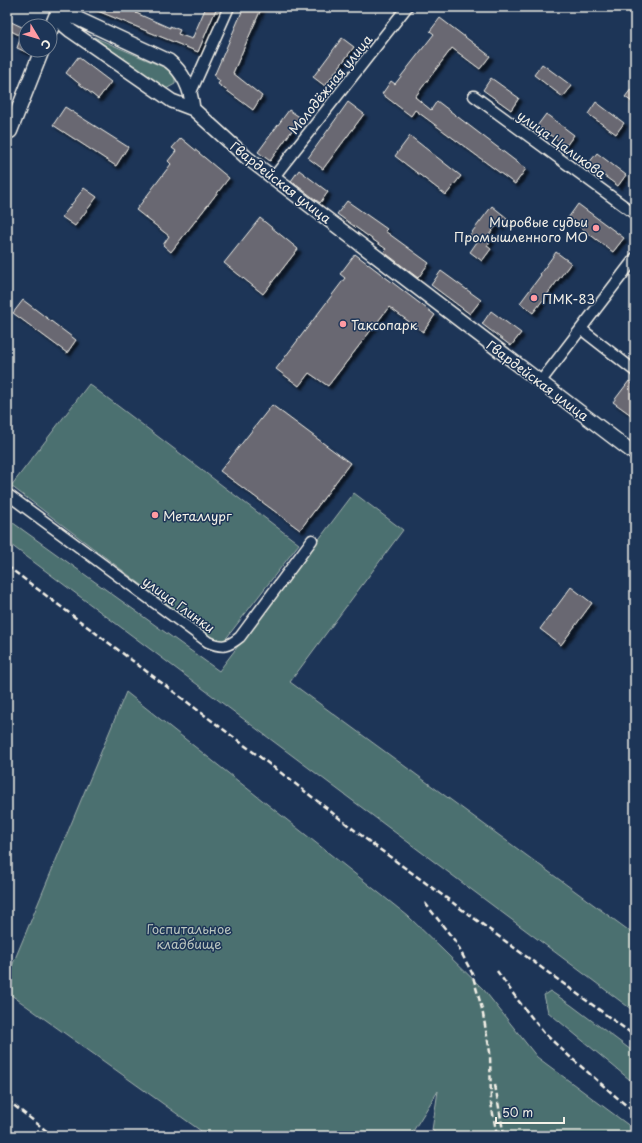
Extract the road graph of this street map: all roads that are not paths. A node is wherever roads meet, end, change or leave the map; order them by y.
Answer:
1 (229, 7) edge
2 (407, 7) edge
3 (57, 8) edge
4 (54, 18) edge
5 (39, 58) edge
6 (191, 92) junction
7 (474, 96) dead end
8 (193, 109) junction
9 (8, 133) edge
10 (273, 178) junction
11 (635, 214) edge
12 (635, 258) edge
13 (581, 329) junction
14 (635, 371) edge
15 (541, 381) junction
16 (635, 454) edge
17 (10, 496) edge
18 (7, 507) edge
19 (312, 540) dead end

1 - 6 street
2 - 10 street, Молодёжная улица
3 - 4 main road
3 - 6 street
3 - 8 street, Гвардейская улица
5 - 9 main road
6 - 8 street
7 - 11 street, улица Цаликова
8 - 10 street, Гвардейская улица
10 - 15 street, Гвардейская улица
12 - 13 street
13 - 14 street
13 - 15 street
15 - 16 street, Гвардейская улица
17 - 18 street
17 - 19 street, улица Глинки

